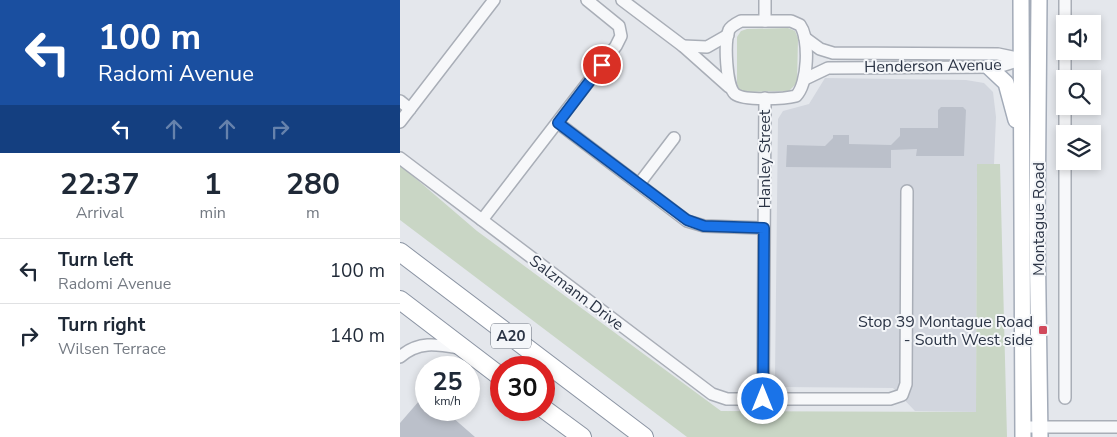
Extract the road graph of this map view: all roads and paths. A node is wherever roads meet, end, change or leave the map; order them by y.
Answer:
1 (494, 0) edge
2 (588, 0) edge
3 (622, 0) edge
4 (765, 0) edge
5 (1022, 0) edge
6 (1039, 0) edge
7 (1065, 0) edge
8 (1065, 15) edge
9 (764, 21) junction
10 (728, 36) junction
11 (805, 38) junction
12 (683, 46) junction
13 (1022, 59) junction
14 (1039, 59) junction
15 (989, 66) junction
16 (805, 79) junction
17 (730, 87) junction
18 (765, 98) junction
19 (400, 101) edge
20 (410, 109) junction
21 (400, 122) edge
22 (558, 123) junction
23 (674, 138) dead end
24 (1022, 140) junction
25 (400, 158) edge
26 (1065, 170) edge
27 (639, 184) junction
28 (907, 191) dead end
29 (482, 220) junction
30 (764, 228) junction
31 (400, 252) edge
32 (400, 300) edge
33 (463, 348) junction
34 (400, 357) edge
35 (490, 369) edge
36 (1065, 398) dead end
37 (763, 399) junction
38 (555, 417) edge
39 (1117, 427) edge
40 (1023, 432) edge
41 (1040, 432) edge
42 (1070, 432) edge
43 (582, 437) edge
44 (644, 437) edge

1 - 20 street
2 - 22 street
3 - 12 street
4 - 9 street
5 - 13 main road, Montague Road
6 - 14 main road, Montague Road
7 - 8 street
9 - 10 street
9 - 11 street
10 - 12 street
10 - 17 street
11 - 13 street, Henderson Avenue
11 - 16 street
12 - 17 street
13 - 14 main road
13 - 15 street, Henderson Avenue
13 - 24 main road, Montague Road
14 - 41 main road, Montague Road
15 - 16 street, Henderson Avenue
15 - 24 main road
16 - 18 street
17 - 18 street
18 - 30 street, Hanley Street
19 - 20 street
20 - 21 street
22 - 27 street
22 - 29 street
23 - 27 street
24 - 40 main road, Montague Road
25 - 29 street, Salzmann Drive
26 - 36 street
27 - 30 street
28 - 37 street, Salzmann Drive
29 - 37 street, Salzmann Drive
30 - 37 street, Hanley Street
31 - 44 highway, A20
32 - 33 highway, A20
33 - 34 street
33 - 35 highway, A20
38 - 43 highway
39 - 42 street
40 - 41 street
41 - 42 street

